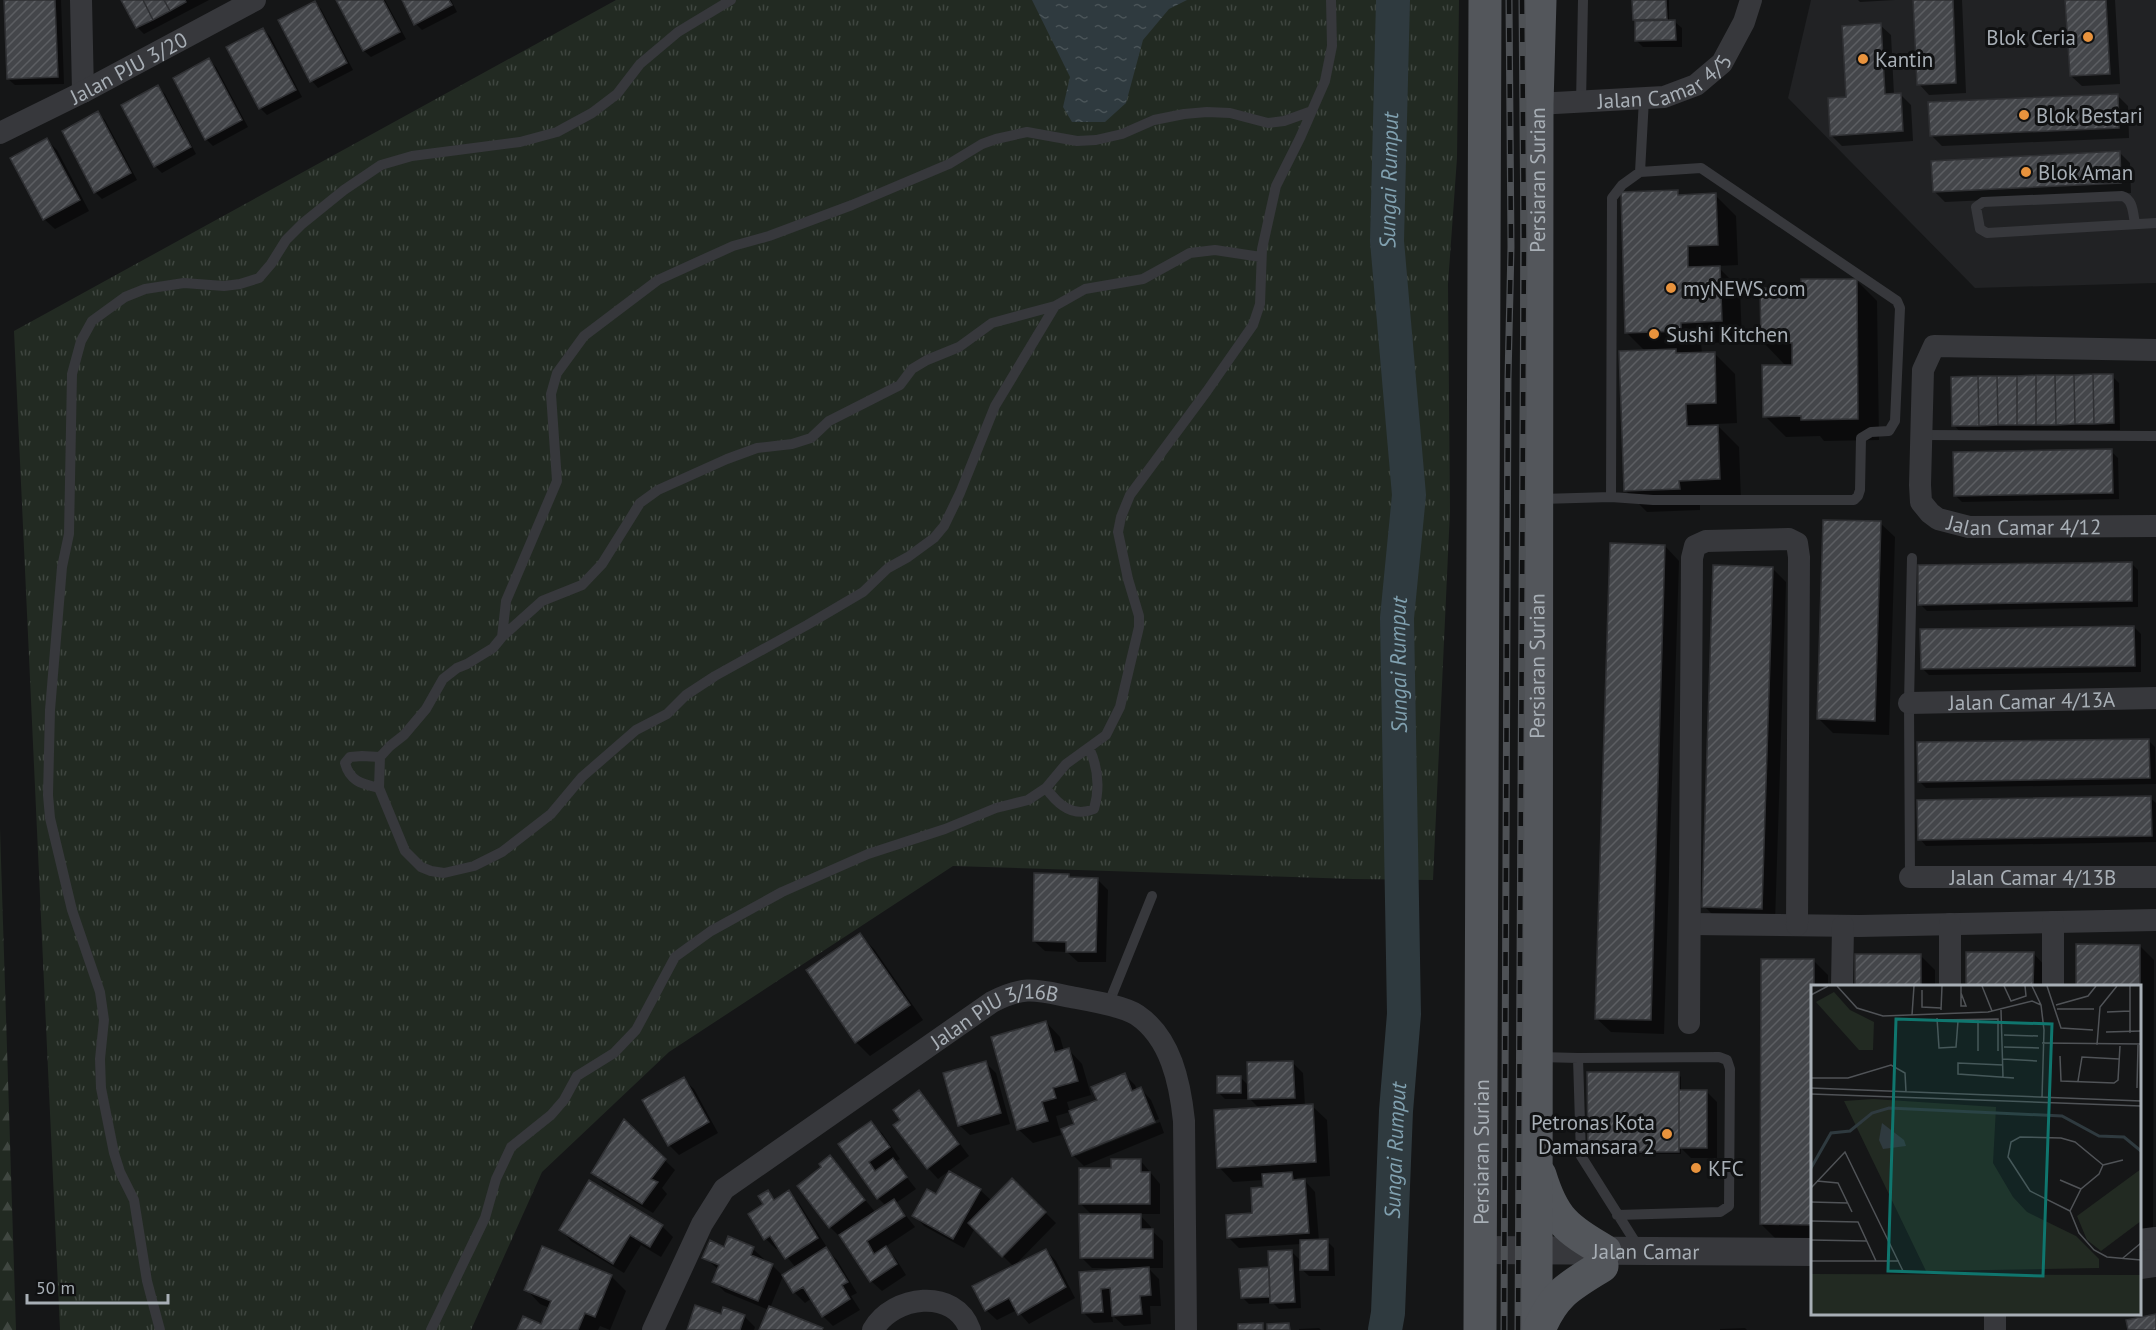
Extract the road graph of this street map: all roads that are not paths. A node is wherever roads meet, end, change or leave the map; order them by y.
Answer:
1 (81, 0) edge
2 (255, 0) edge
3 (731, 0) edge
4 (1331, 0) edge
5 (1485, 0) edge
6 (1540, 0) edge
7 (1583, 0) edge
8 (1751, 0) edge
9 (83, 92) junction
10 (1644, 99) junction
11 (1581, 103) junction
12 (1537, 104) junction
13 (1312, 111) junction
14 (0, 133) edge
15 (1640, 172) junction
16 (2156, 223) edge
17 (2135, 224) junction
18 (1261, 257) junction
19 (1054, 306) junction
20 (2156, 350) edge
21 (1921, 435) junction
22 (2156, 436) edge
23 (1611, 497) junction
24 (1537, 499) junction
25 (2156, 526) edge
26 (1912, 558) dead end
27 (502, 637) junction
28 (2156, 698) edge
29 (1909, 703) junction
30 (1089, 748) junction
31 (380, 757) junction
32 (379, 788) junction
33 (1046, 788) junction
34 (1910, 877) joint
35 (2156, 877) edge
36 (1152, 896) dead end
37 (2156, 920) edge
38 (2054, 922) junction
39 (1690, 924) junction
40 (1950, 924) junction
41 (1797, 926) junction
42 (1843, 926) junction
43 (1842, 985) edge
44 (1950, 985) edge
45 (2053, 985) edge
46 (1108, 1005) junction
47 (1689, 1023) dead end
48 (1536, 1056) junction
49 (1578, 1058) junction
50 (1536, 1161) junction
51 (1617, 1215) junction
52 (2156, 1241) edge
53 (2141, 1243) edge
54 (1641, 1251) junction
55 (1811, 1252) edge
56 (1480, 1257) junction
57 (1536, 1258) junction
58 (1604, 1259) junction
59 (2156, 1263) edge
60 (2141, 1265) edge
61 (1811, 1270) edge
62 (160, 1330) edge
63 (431, 1330) edge
64 (653, 1330) edge
65 (873, 1330) edge
66 (970, 1330) edge
67 (1186, 1330) edge
68 (1480, 1330) edge
69 (1537, 1330) edge

1 - 9 street
2 - 9 street, Jalan PJU 3/20
3 - 62 lane
4 - 13 lane
5 - 56 main road, Persiaran Surian
6 - 12 main road, Persiaran Surian
7 - 11 lane
8 - 10 street, Jalan Camar 4/5
9 - 14 street, Jalan PJU 3/20
10 - 11 street, Jalan Camar 4/5
10 - 15 lane
11 - 12 street, Jalan Camar 4/5
12 - 24 main road, Persiaran Surian
13 - 18 lane
13 - 27 lane
15 - 23 lane
15 - 23 lane
16 - 17 lane
17 - 17 lane
18 - 19 lane
18 - 30 lane
19 - 27 lane
19 - 32 lane
20 - 21 street, Jalan Camar 4/12
21 - 22 lane
21 - 25 street, Jalan Camar 4/12
23 - 24 lane
24 - 48 main road, Persiaran Surian
26 - 29 lane
27 - 31 lane
28 - 29 street, Jalan Camar 4/13A
29 - 34 lane
30 - 33 lane
30 - 33 lane
31 - 32 lane
31 - 32 lane
33 - 63 lane
34 - 35 street, Jalan Camar 4/13B
36 - 46 lane
37 - 38 street
38 - 40 street
38 - 45 street
39 - 41 street
39 - 41 street
39 - 47 street
40 - 42 street
40 - 44 street
41 - 42 street
42 - 43 street
46 - 64 street, Jalan PJU 3/16B
46 - 67 street, Jalan PJU 3/16B
48 - 49 lane
48 - 50 main road, Persiaran Surian
49 - 51 lane
49 - 51 lane
50 - 57 main road, Persiaran Surian
50 - 58 main road
51 - 54 lane
52 - 53 street
54 - 55 street, Jalan Camar
54 - 58 street, Jalan Camar
56 - 57 street, Jalan Camar
56 - 68 main road, Persiaran Surian
57 - 58 street, Jalan Camar
57 - 69 main road, Persiaran Surian
58 - 61 street, Jalan Camar
58 - 69 main road
59 - 60 street
65 - 66 street

